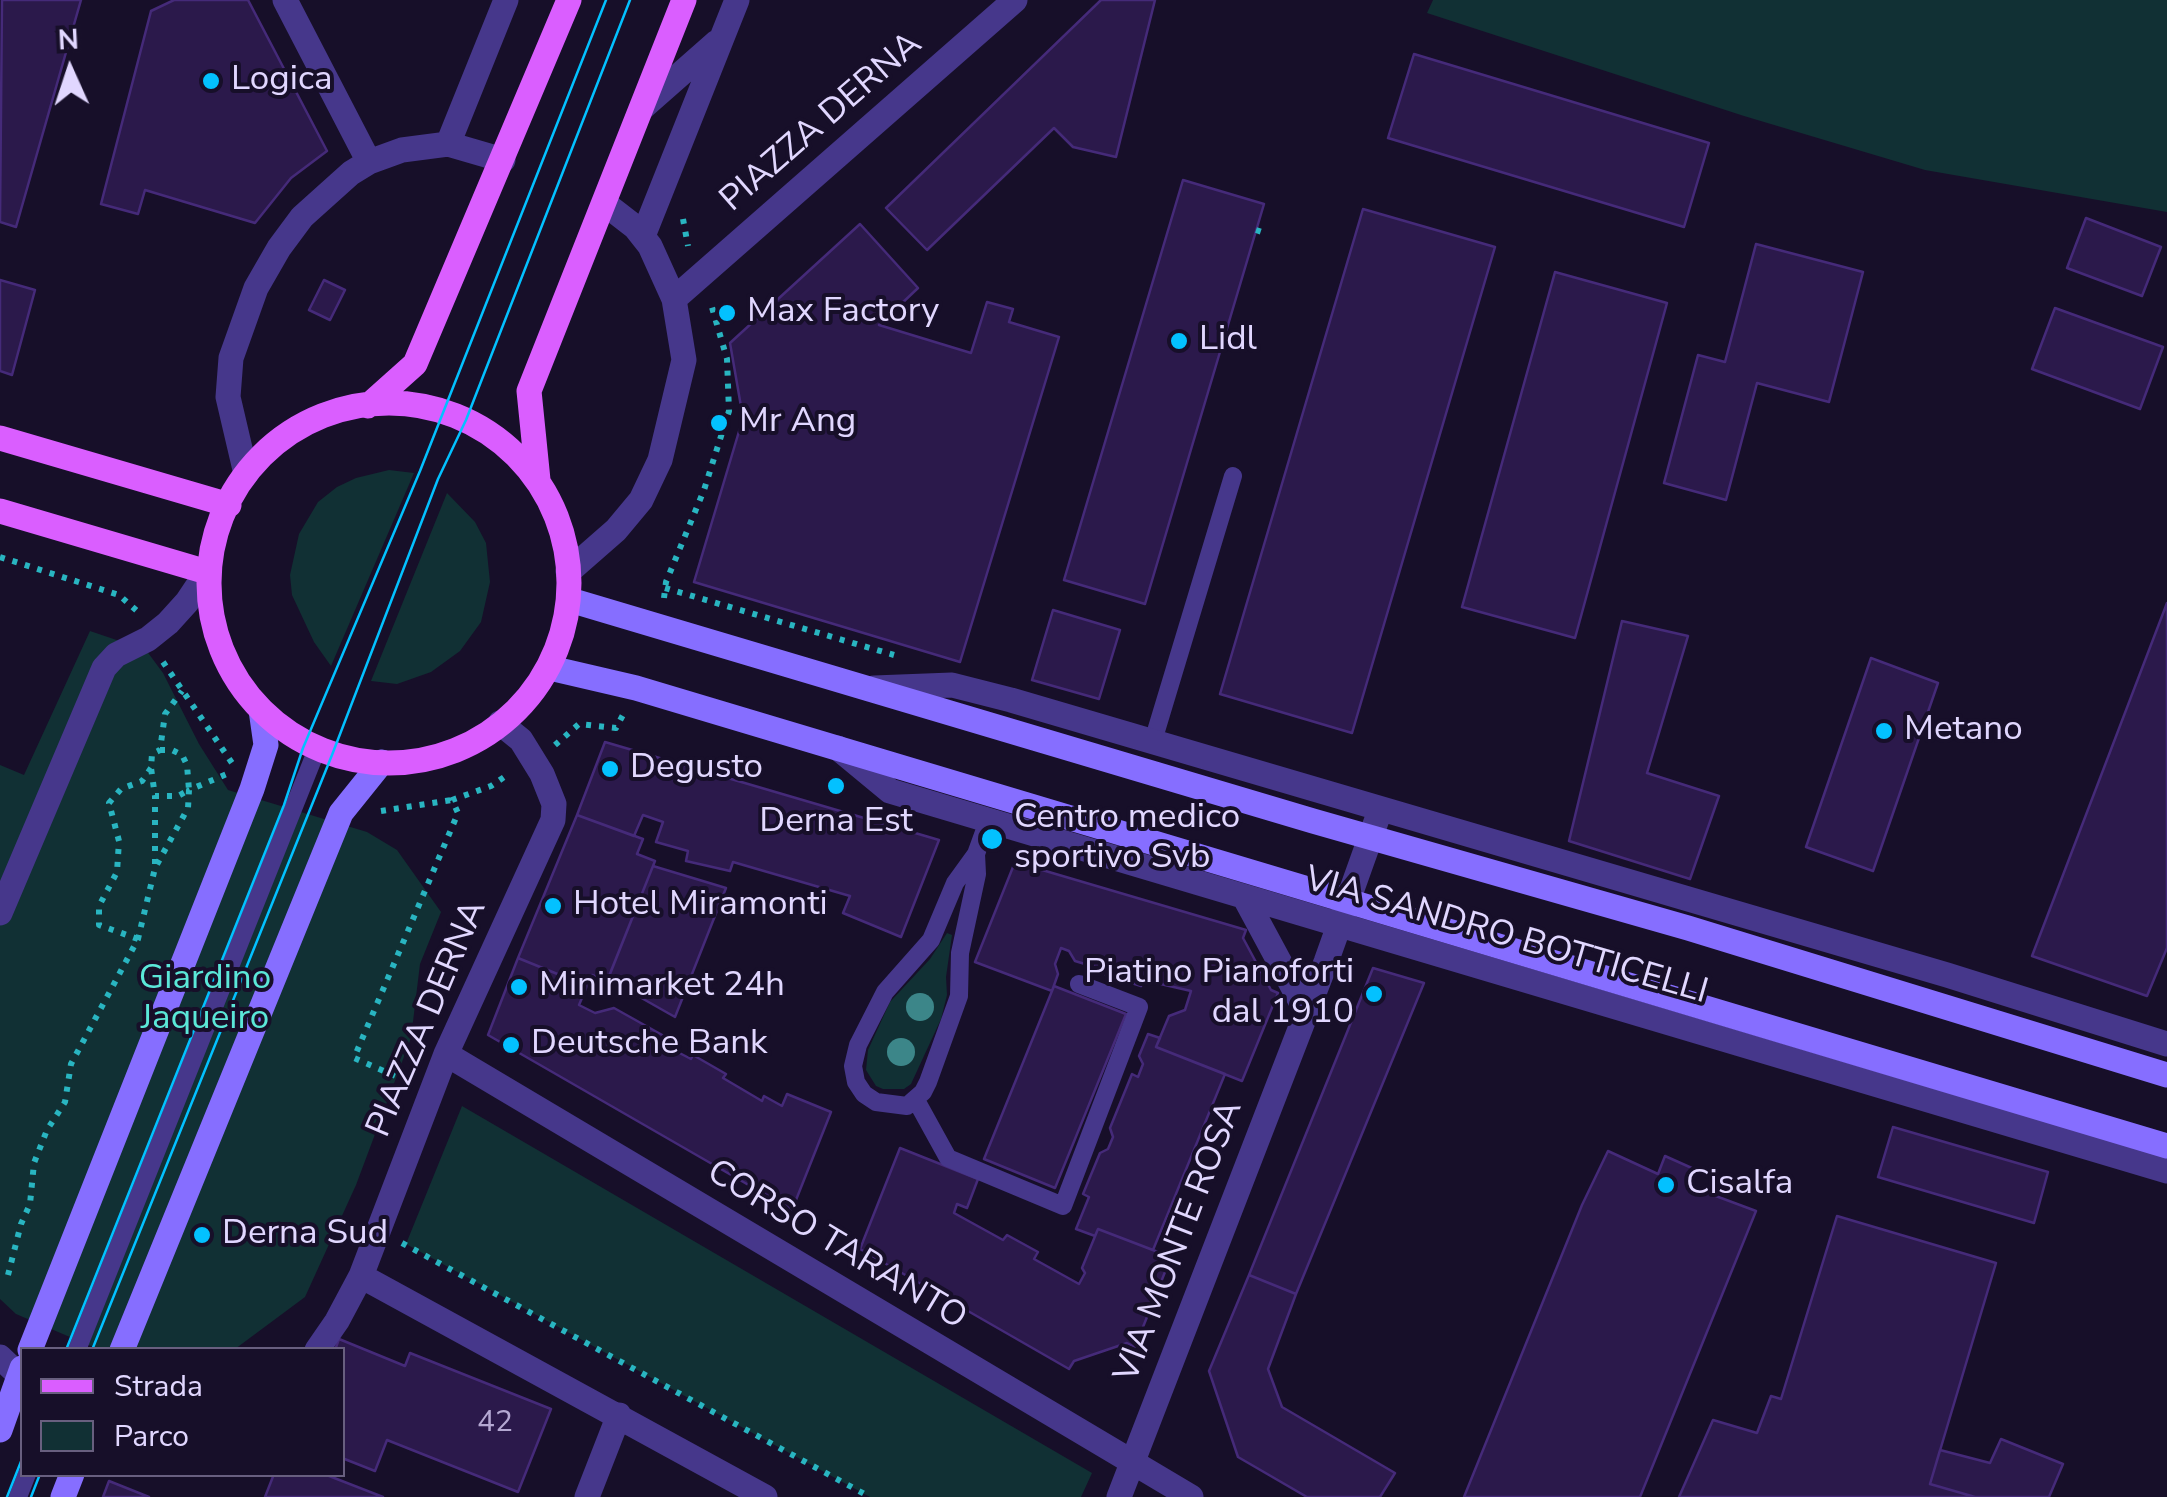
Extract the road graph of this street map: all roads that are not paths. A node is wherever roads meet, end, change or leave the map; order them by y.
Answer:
1 (285, 0) edge
2 (506, 0) edge
3 (569, 0) edge
4 (684, 0) edge
5 (737, 0) edge
6 (1015, 0) edge
7 (721, 38) junction
8 (642, 108) junction
9 (448, 144) junction
10 (503, 160) junction
11 (369, 162) junction
12 (604, 203) junction
13 (643, 236) junction
14 (674, 299) junction
15 (368, 406) junction
16 (0, 438) edge
17 (246, 474) junction
18 (1233, 476) dead end
19 (538, 480) junction
20 (230, 504) junction
21 (0, 512) edge
22 (207, 572) junction
23 (568, 572) junction
24 (570, 600) junction
25 (550, 668) junction
26 (868, 688) junction
27 (262, 710) junction
28 (500, 723) junction
29 (1154, 741) junction
30 (838, 748) junction
31 (317, 749) junction
32 (382, 762) junction
33 (1380, 810) junction
34 (988, 821) junction
35 (1371, 838) junction
36 (976, 854) junction
37 (1245, 898) junction
38 (0, 912) edge
39 (1344, 914) junction
40 (1078, 984) dead end
41 (1307, 1013) junction
42 (2167, 1044) edge
43 (446, 1054) junction
44 (2167, 1074) edge
45 (916, 1100) junction
46 (2167, 1146) edge
47 (2167, 1171) edge
48 (360, 1276) junction
49 (31, 1347) edge
50 (79, 1347) edge
51 (123, 1347) edge
52 (319, 1347) edge
53 (0, 1357) edge
54 (20, 1373) edge
55 (20, 1377) edge
56 (620, 1416) junction
57 (0, 1430) edge
58 (1132, 1463) junction
59 (586, 1497) edge
60 (765, 1497) edge
61 (1119, 1497) edge
62 (1190, 1497) edge

1 - 11 street
2 - 9 street
3 - 10 main road
4 - 8 main road
5 - 7 street
6 - 14 street, PIAZZA DERNA
7 - 8 street
7 - 13 street
8 - 12 main road
9 - 10 street
9 - 11 street
10 - 15 main road
11 - 17 street
12 - 13 street
12 - 19 main road
13 - 14 street
14 - 23 street
15 - 17 main road
15 - 19 main road
16 - 20 main road
17 - 20 main road
18 - 29 lane
19 - 23 main road
20 - 22 main road
21 - 22 main road
22 - 27 main road
22 - 38 street
23 - 24 main road
24 - 25 main road
24 - 26 main road, VIA SANDRO BOTTICELLI
25 - 28 main road
25 - 30 main road, VIA SANDRO BOTTICELLI
26 - 29 street, VIA SANDRO BOTTICELLI
26 - 35 main road, VIA SANDRO BOTTICELLI
27 - 31 main road
27 - 49 main road
28 - 32 main road
28 - 43 street, PIAZZA DERNA
29 - 33 street, VIA SANDRO BOTTICELLI
30 - 34 street, VIA SANDRO BOTTICELLI
30 - 39 main road, VIA SANDRO BOTTICELLI
31 - 32 main road
31 - 50 lane
32 - 51 main road
33 - 35 street, VIA MONTE ROSA
33 - 42 street, VIA SANDRO BOTTICELLI
34 - 36 lane
34 - 37 street, VIA SANDRO BOTTICELLI
35 - 39 street, VIA MONTE ROSA
35 - 44 main road, VIA SANDRO BOTTICELLI
36 - 45 lane
36 - 45 lane
37 - 39 street, VIA SANDRO BOTTICELLI
37 - 41 street
39 - 41 street, VIA MONTE ROSA
39 - 46 main road, VIA SANDRO BOTTICELLI
39 - 47 street, VIA SANDRO BOTTICELLI
40 - 45 lane
41 - 58 street, VIA MONTE ROSA
43 - 48 street, PIAZZA DERNA
43 - 58 street, CORSO TARANTO
48 - 52 street, PIAZZA DERNA
48 - 56 street
53 - 54 street
55 - 57 main road
56 - 59 street
56 - 60 street
58 - 61 street, VIA MONTE ROSA
58 - 62 street, CORSO TARANTO

